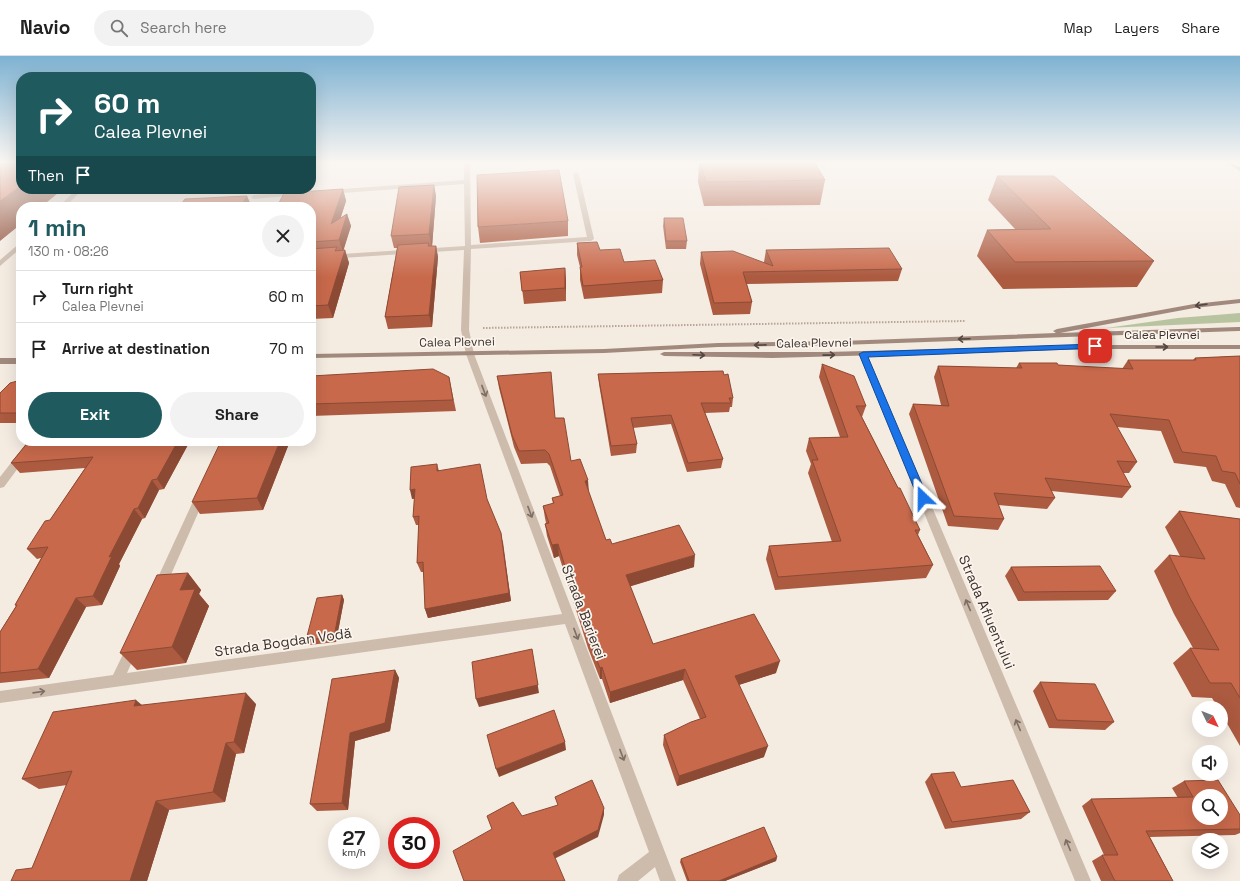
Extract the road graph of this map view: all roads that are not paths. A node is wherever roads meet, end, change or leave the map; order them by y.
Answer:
1 (467, 200) edge
2 (582, 200) edge
3 (468, 246) junction
4 (16, 249) edge
5 (316, 258) edge
6 (0, 264) edge
7 (1240, 301) edge
8 (1239, 329) edge
9 (1022, 337) junction
10 (1095, 346) junction
11 (1240, 347) edge
12 (604, 351) junction
13 (470, 354) junction
14 (863, 354) junction
15 (316, 356) edge
16 (0, 361) edge
17 (16, 361) edge
18 (29, 446) edge
19 (0, 484) edge
20 (206, 485) edge
21 (156, 594) edge
22 (570, 618) junction
23 (137, 637) edge
24 (117, 681) junction
25 (0, 697) edge
26 (659, 854) junction
27 (625, 881) edge
28 (668, 881) edge
29 (1083, 881) edge

1 - 3 street, Strada Barierei
2 - 3 street
3 - 5 street
3 - 13 street, Strada Barierei
4 - 6 street
7 -> 9 main road, Calea Plevnei
8 - 9 main road, Calea Plevnei
8 - 10 main road
9 -> 12 main road, Calea Plevnei
10 -> 11 main road, Calea Plevnei
10 - 14 main road, Calea Plevnei
12 - 13 main road, Calea Plevnei
12 -> 14 main road, Calea Plevnei
13 - 15 main road, Calea Plevnei
13 -> 22 street, Strada Barierei
29 -> 14 street, Strada Afluentului
16 - 17 main road
18 - 19 street
20 - 21 street
22 - 24 street, Strada Bogdan Vodă
22 -> 26 street, Strada Barierei
23 - 24 street
25 -> 24 street, Strada Bogdan Vodă
26 - 27 street
26 - 28 street, Strada Barierei

